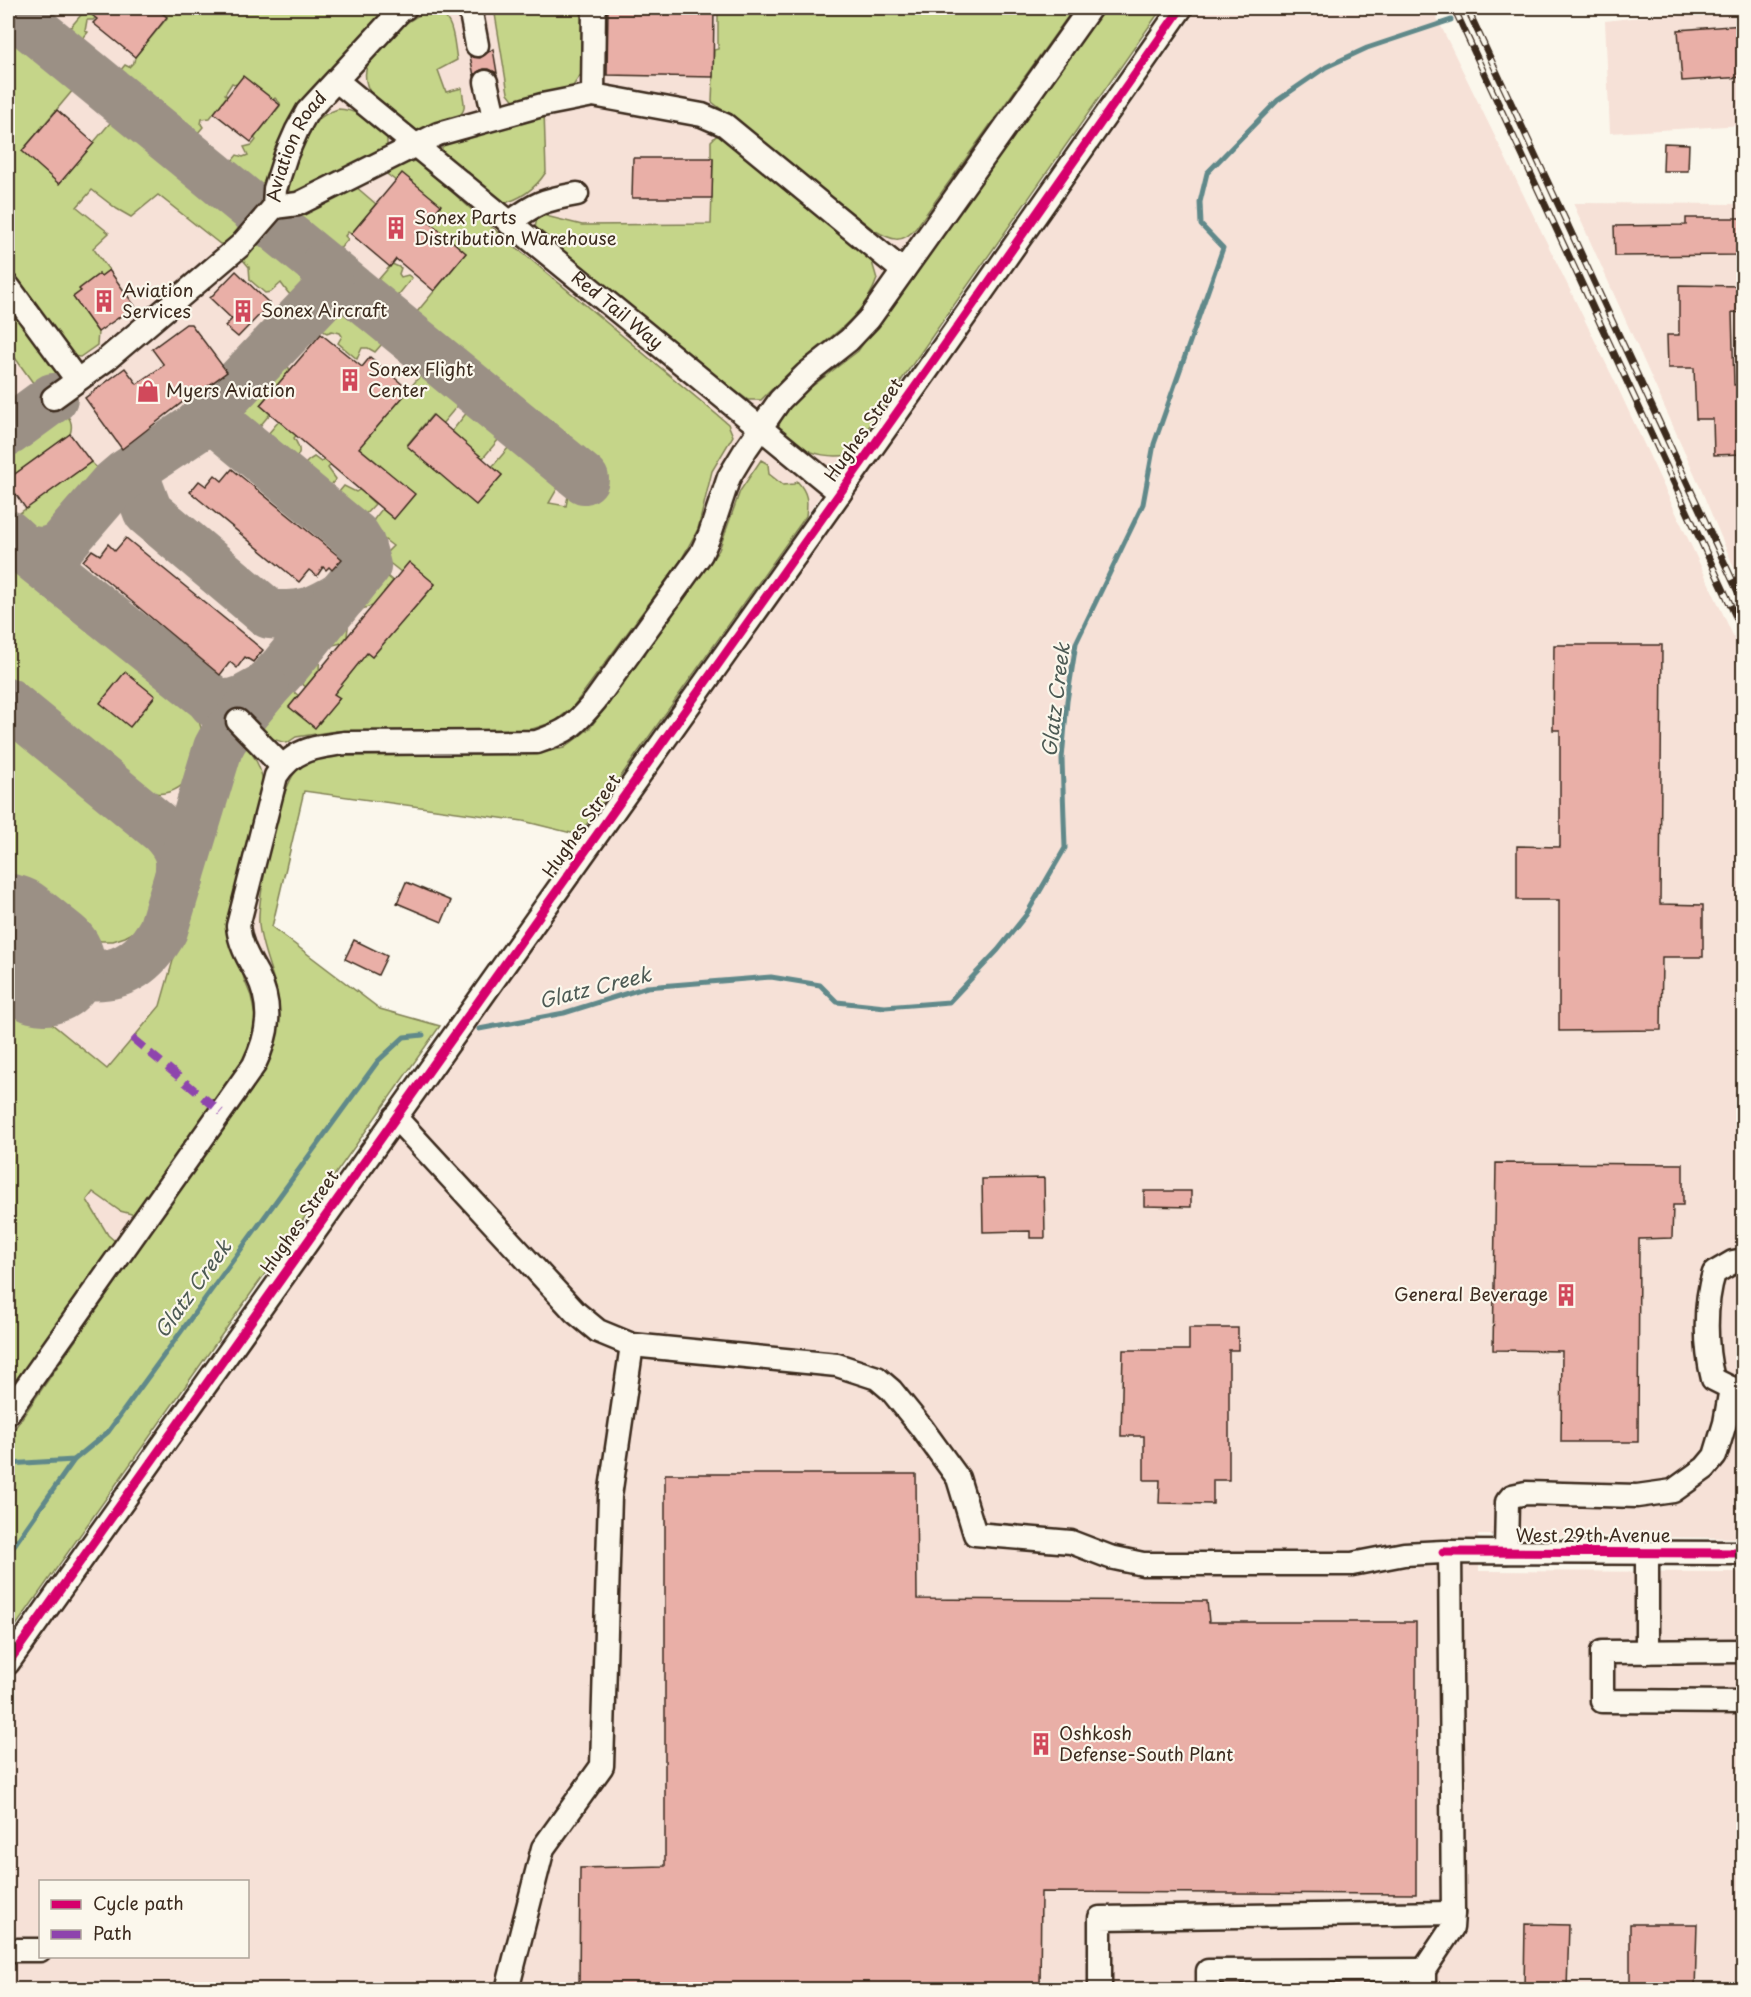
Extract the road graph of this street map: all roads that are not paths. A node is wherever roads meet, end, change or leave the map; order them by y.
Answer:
1 (405, 8) edge
2 (470, 8) edge
3 (594, 8) edge
4 (1090, 8) edge
5 (1181, 8) edge
6 (477, 45) dead end
7 (337, 81) junction
8 (486, 82) dead end
9 (593, 95) junction
10 (494, 117) junction
11 (413, 145) junction
12 (577, 194) dead end
13 (273, 207) junction
14 (508, 223) junction
15 (903, 271) junction
16 (8, 286) edge
17 (77, 380) junction
18 (53, 398) dead end
19 (760, 428) junction
20 (840, 492) junction
21 (238, 721) dead end
22 (282, 766) junction
23 (395, 1117) junction
24 (1743, 1260) edge
25 (632, 1345) junction
26 (1737, 1389) edge
27 (8, 1413) edge
28 (1447, 1552) junction
29 (1506, 1552) junction
30 (1647, 1553) junction
31 (1743, 1553) edge
32 (1743, 1651) edge
33 (1647, 1652) junction
34 (8, 1663) edge
35 (1743, 1702) edge
36 (1453, 1913) junction
37 (8, 1950) edge
38 (39, 1950) edge
39 (1370, 1979) edge
40 (1424, 1979) edge
41 (1261, 1980) edge
42 (1314, 1980) edge
43 (507, 1989) edge
44 (1100, 1989) edge
45 (1208, 1989) edge

1 - 7 street, Aviation Road
2 - 6 street
3 - 9 street
4 - 15 street
5 - 20 street, Hughes Street
7 - 11 street, Red Tail Way
7 - 13 street, Aviation Road
8 - 10 street
9 - 10 street
9 - 15 street
10 - 11 street
11 - 13 street
11 - 14 street, Red Tail Way
12 - 14 street
13 - 17 street, Aviation Road
14 - 19 street, Red Tail Way
15 - 19 street
16 - 17 street
17 - 18 street, Aviation Road
19 - 20 street, Red Tail Way
19 - 22 street
20 - 23 street, Hughes Street
21 - 22 street
22 - 27 street
23 - 25 street
23 - 34 street, Hughes Street
24 - 26 street
25 - 28 street, West 29th Avenue
25 - 43 street
26 - 29 street
28 - 29 street, West 29th Avenue
28 - 36 street
29 - 30 street, West 29th Avenue
30 - 31 street, West 29th Avenue
30 - 33 street
32 - 33 street
33 - 35 street
36 - 40 street
36 - 44 street
37 - 38 street
39 - 40 street
39 - 42 street
41 - 42 street
41 - 45 street

